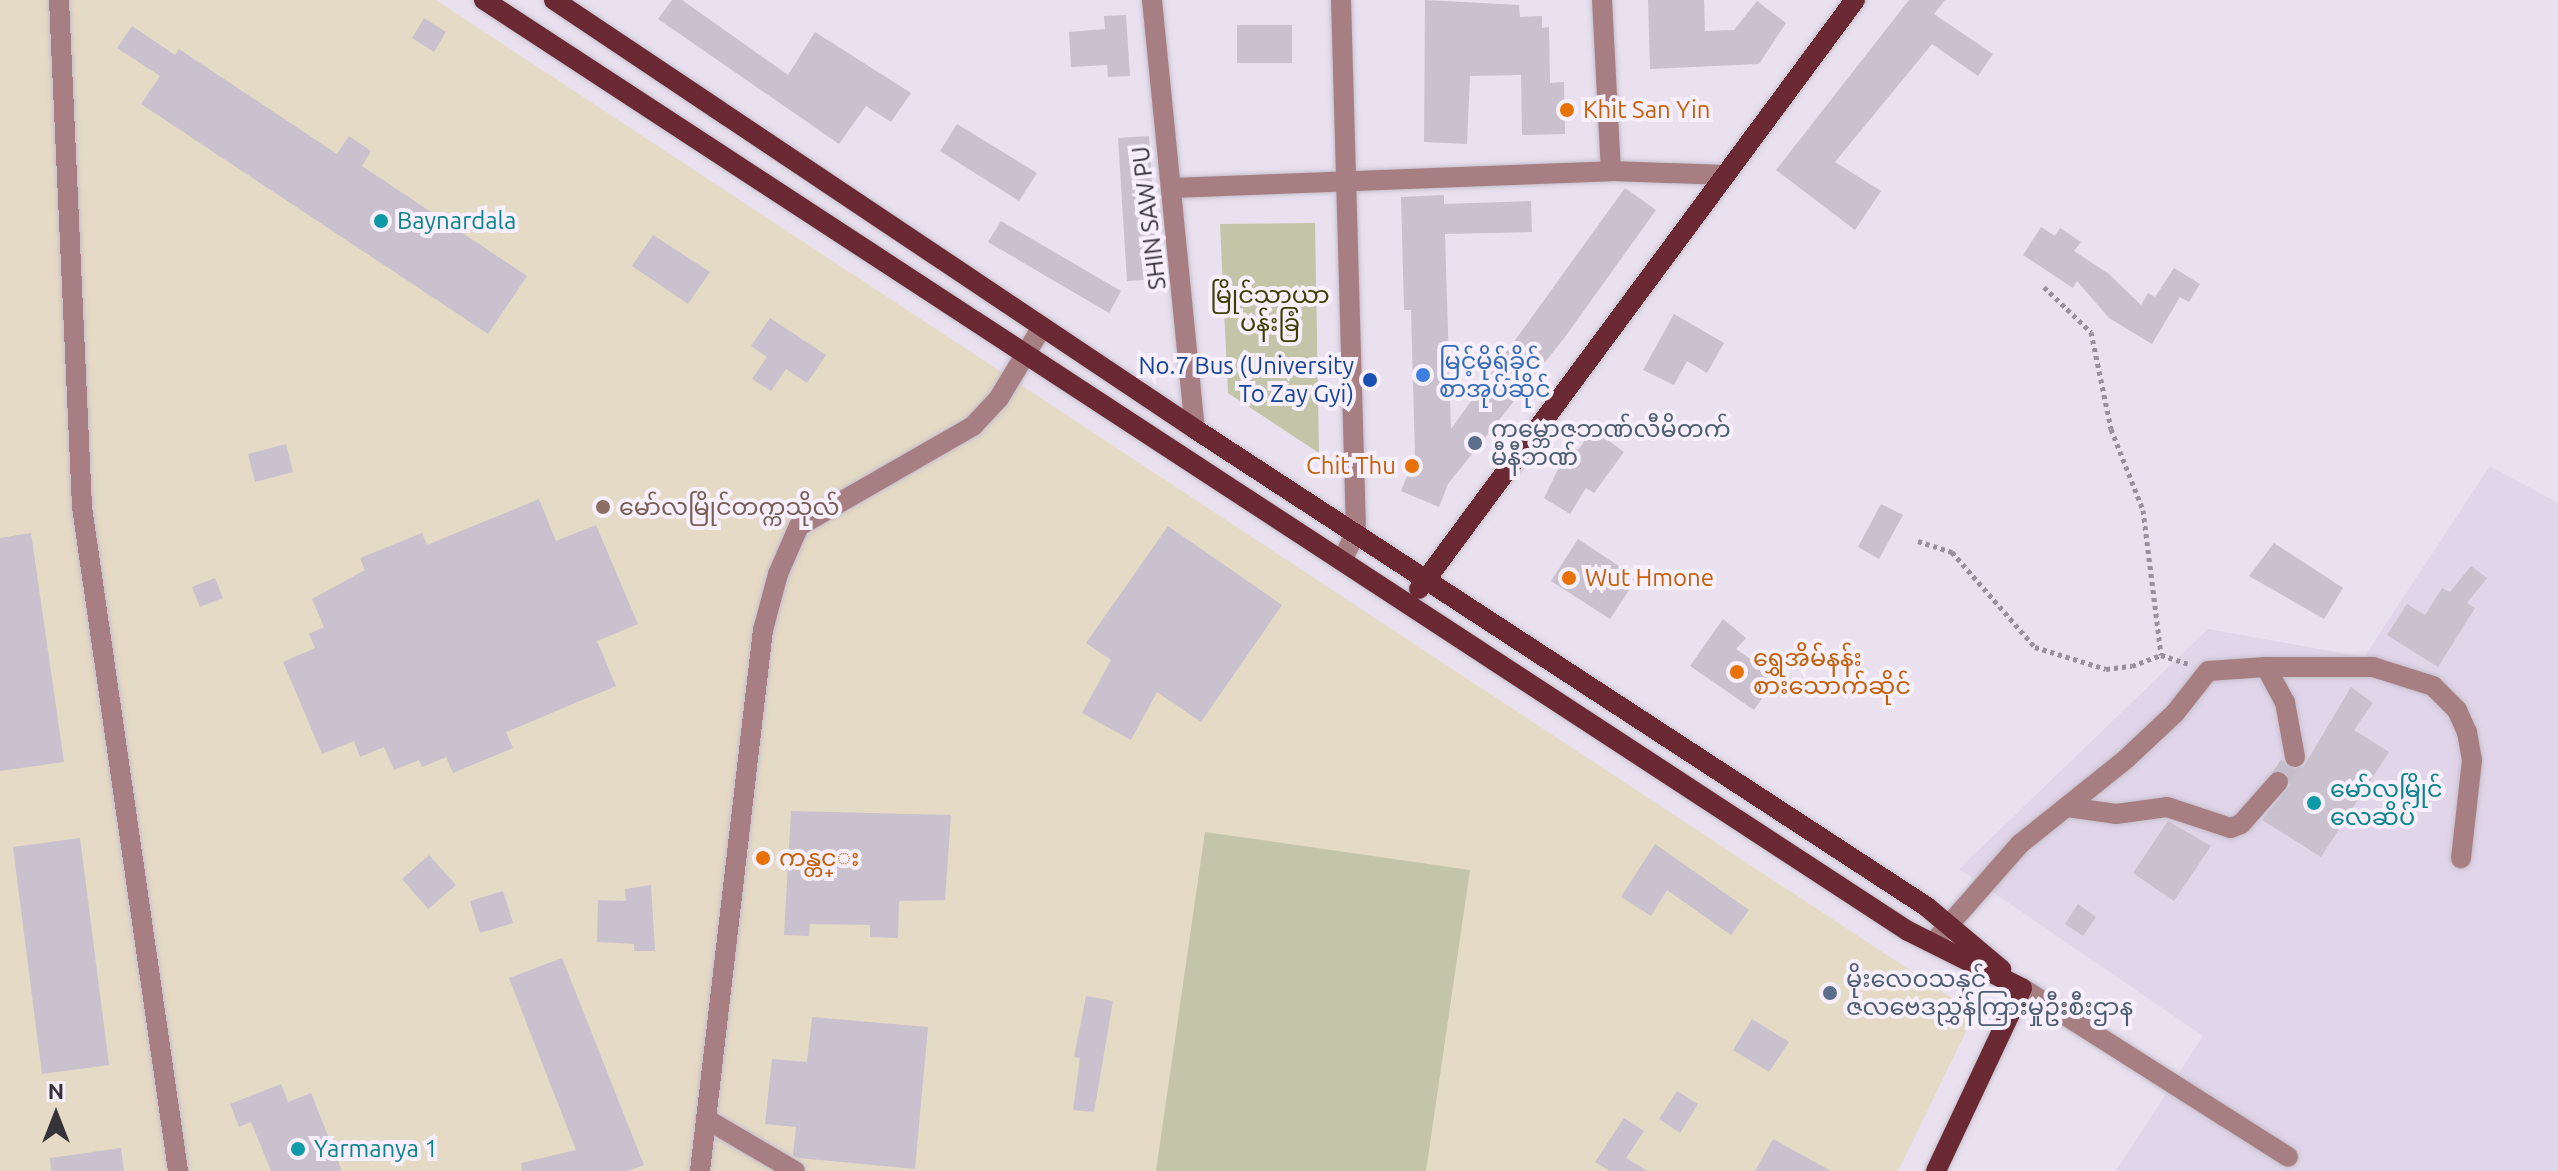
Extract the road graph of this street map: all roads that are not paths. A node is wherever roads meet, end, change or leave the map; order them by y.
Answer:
1 (59, 0) edge
2 (484, 0) edge
3 (554, 0) edge
4 (1152, 0) edge
5 (1341, 0) edge
6 (1602, 0) edge
7 (1850, 3) edge
8 (1611, 171) junction
9 (1726, 175) junction
10 (1346, 183) junction
11 (1172, 188) junction
12 (1042, 327) junction
13 (1025, 354) junction
14 (1195, 429) junction
15 (1356, 532) junction
16 (1343, 559) junction
17 (1426, 580) junction
18 (1410, 602) junction
19 (2266, 667) junction
20 (2295, 757) tunnel mouth
21 (2278, 782) tunnel mouth
22 (2067, 807) junction
23 (2461, 858) dead end
24 (1948, 922) junction
25 (1933, 943) junction
26 (2022, 988) junction
27 (706, 1119) junction
28 (2288, 1157) dead end
29 (178, 1171) edge
30 (700, 1171) edge
31 (795, 1171) edge
32 (1936, 1171) edge

1 - 29 street
2 - 13 main road
3 - 12 main road
4 - 11 street, SHIN SAW PU
5 - 10 street
6 - 8 street
7 - 9 main road
8 - 9 street
8 - 10 street
9 - 17 main road
10 - 11 street
10 - 15 street
11 - 14 street, SHIN SAW PU
12 - 13 street
12 - 14 main road
13 - 16 main road
13 - 27 street
14 - 15 main road
15 - 16 street
15 - 17 main road
16 - 18 main road
17 - 18 main road
17 - 24 main road
18 - 25 main road
19 - 20 street
19 - 22 street
19 - 23 street
21 - 22 street
22 - 24 street
24 - 25 street
24 - 26 main road
25 - 26 main road
26 - 28 street
26 - 32 main road
27 - 30 street
27 - 31 street

